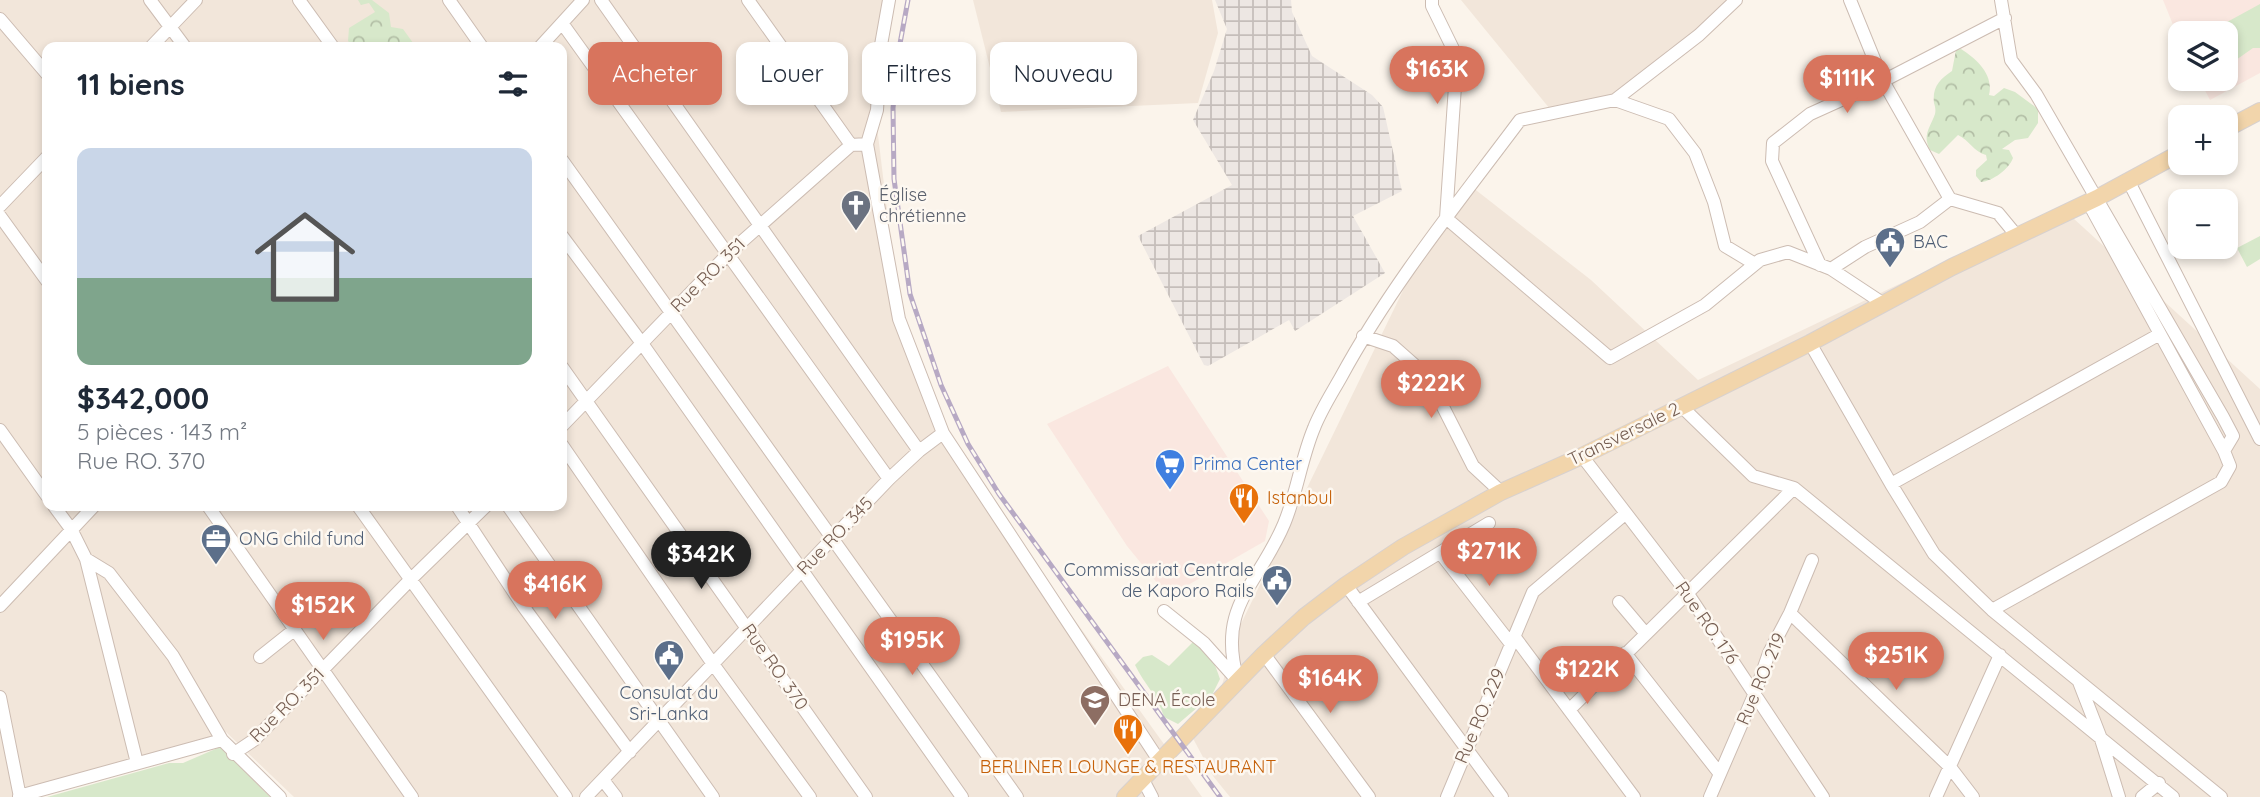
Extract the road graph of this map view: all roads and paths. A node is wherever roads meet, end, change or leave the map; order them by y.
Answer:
1 (150, 0) edge
2 (196, 0) edge
3 (299, 0) edge
4 (449, 0) edge
5 (583, 0) edge
6 (601, 0) edge
7 (748, 0) edge
8 (889, 0) edge
9 (1432, 0) edge
10 (1736, 0) edge
11 (1850, 0) edge
12 (2001, 0) edge
13 (2005, 18) junction
14 (0, 19) edge
15 (562, 23) junction
16 (170, 27) junction
17 (156, 42) edge
18 (181, 42) edge
19 (329, 42) edge
20 (478, 42) edge
21 (545, 42) edge
22 (42, 68) edge
23 (1883, 81) junction
24 (1615, 100) junction
25 (2260, 111) edge
26 (2238, 123) edge
27 (867, 144) junction
28 (851, 145) junction
29 (2168, 159) edge
30 (42, 162) edge
31 (567, 167) edge
32 (2128, 180) junction
33 (1950, 199) junction
34 (2092, 200) junction
35 (0, 206) edge
36 (0, 216) edge
37 (1446, 218) junction
38 (760, 224) junction
39 (2017, 236) junction
40 (567, 243) edge
41 (729, 253) junction
42 (1755, 264) junction
43 (1826, 267) junction
44 (42, 274) edge
45 (1884, 303) junction
46 (670, 312) junction
47 (2160, 334) junction
48 (1363, 336) junction
49 (641, 342) junction
50 (1810, 343) junction
51 (567, 374) edge
52 (586, 400) junction
53 (1681, 405) junction
54 (567, 421) edge
55 (0, 430) edge
56 (943, 433) junction
57 (2260, 439) edge
58 (2224, 450) junction
59 (919, 451) junction
60 (567, 452) edge
61 (1582, 456) junction
62 (889, 479) junction
63 (1891, 484) junction
64 (1794, 488) junction
65 (42, 489) edge
66 (1501, 492) junction
67 (58, 511) edge
68 (89, 511) edge
69 (211, 511) edge
70 (362, 511) edge
71 (461, 511) edge
72 (481, 511) edge
73 (512, 511) edge
74 (1625, 514) junction
75 (469, 523) junction
76 (1489, 523) dead end
77 (71, 529) junction
78 (834, 539) junction
79 (1441, 554) junction
80 (86, 559) junction
81 (1812, 560) dead end
82 (801, 571) junction
83 (410, 580) junction
84 (560, 580) junction
85 (1346, 585) junction
86 (1688, 594) junction
87 (1358, 601) junction
88 (1619, 602) dead end
89 (0, 606) edge
90 (523, 606) junction
91 (1992, 610) junction
92 (1164, 611) dead end
93 (1790, 613) junction
94 (747, 626) junction
95 (294, 630) junction
96 (1646, 634) junction
97 (1512, 640) junction
98 (1264, 653) junction
99 (1625, 653) junction
100 (2000, 655) junction
101 (260, 657) dead end
102 (713, 664) junction
103 (323, 670) junction
104 (1238, 681) junction
105 (2079, 681) junction
106 (1755, 694) junction
107 (0, 697) edge
108 (1569, 710) junction
109 (659, 722) junction
110 (2100, 736) junction
111 (222, 740) junction
112 (1466, 747) junction
113 (630, 752) junction
114 (233, 754) junction
115 (1160, 762) junction
116 (137, 763) junction
117 (1950, 767) junction
118 (1720, 774) junction
119 (1142, 779) junction
120 (603, 780) junction
121 (2159, 783) junction
122 (19, 796) edge
123 (280, 797) edge
124 (412, 797) edge
125 (566, 797) edge
126 (586, 797) edge
127 (616, 797) edge
128 (713, 797) edge
129 (810, 797) edge
130 (866, 797) edge
131 (962, 797) edge
132 (1017, 797) edge
133 (1125, 797) edge
134 (1152, 797) edge
135 (1369, 797) edge
136 (1447, 797) edge
137 (1502, 797) edge
138 (1634, 797) edge
139 (1710, 797) edge
140 (1823, 797) edge
141 (1936, 797) edge
142 (1973, 797) edge
143 (2119, 797) edge
144 (2142, 797) edge
145 (2173, 797) edge
146 (2221, 797) edge

1 - 16 street
2 - 16 street
3 - 19 street
4 - 20 street
5 - 15 street
6 - 38 street
7 - 28 street
8 - 27 street
9 - 37 street
10 - 24 street
11 - 23 street
12 - 13 street
13 - 23 street
13 - 34 street
14 - 22 street
15 - 21 street
15 - 41 street
16 - 17 street
16 - 18 street
23 - 33 street
23 - 43 street
24 - 37 street
24 - 42 street
25 - 26 main road
27 - 28 street
27 - 56 street
28 - 38 street, Rue RO. 351
29 - 32 main road, Transversale 2
30 - 35 street
31 - 46 street
32 - 34 main road, Transversale 2
32 - 57 street
33 - 39 street
33 - 43 street
34 - 39 main road, Transversale 2
34 - 47 street
34 - 58 street
36 - 44 street
37 - 42 street
37 - 48 street
38 - 41 street, Rue RO. 351
38 - 59 street
39 - 45 main road, Transversale 2
40 - 49 street
41 - 46 street, Rue RO. 351
41 - 62 street
42 - 43 street
43 - 45 street
45 - 50 main road, Transversale 2
46 - 49 street, Rue RO. 351
46 - 78 street
47 - 58 street
47 - 63 street
48 - 66 street
48 - 104 street
49 - 52 street, Rue RO. 351
49 - 82 street
50 - 53 main road, Transversale 2
50 - 63 street
51 - 52 street, Rue RO. 370
52 - 54 street, Rue RO. 351
52 - 94 street, Rue RO. 370
53 - 61 main road, Transversale 2
53 - 64 street
55 - 65 street
56 - 59 street, Rue RO. 345
56 - 115 street
58 - 91 street
59 - 62 street, Rue RO. 345
60 - 102 street
61 - 66 main road, Transversale 2
61 - 74 street, Rue RO. 176
62 - 78 street, Rue RO. 345
63 - 91 street
64 - 86 street
64 - 100 street
66 - 85 main road, Transversale 2
67 - 77 street
68 - 77 street
69 - 95 street
70 - 83 street
71 - 75 street
72 - 75 street, Rue RO. 351
73 - 84 street
74 - 86 street, Rue RO. 176
74 - 97 street, Rue RO. 229
75 - 83 street, Rue RO. 351
75 - 90 street
76 - 79 street
77 - 80 street
77 - 89 street
78 - 82 street, Rue RO. 345
78 - 132 street
79 - 87 street
79 - 97 street
80 - 111 street
80 - 116 street
81 - 93 street, Rue RO. 219
82 - 94 street, Rue RO. 345
82 - 131 street
83 - 103 street, Rue RO. 351
83 - 125 street
84 - 90 street
84 - 109 street
85 - 87 street
85 - 98 main road, Transversale 2
86 - 96 street
86 - 106 street, Rue RO. 176
87 - 112 street
88 - 96 street
90 - 113 street
91 - 105 street
92 - 104 street
93 - 106 street, Rue RO. 219
93 - 117 street
94 - 102 street, Rue RO. 345
94 - 130 street, Rue RO. 370
95 - 101 street
95 - 103 street
96 - 99 street
97 - 108 street
97 - 112 street, Rue RO. 229
98 - 104 main road, Transversale 2
98 - 135 street
99 - 108 street
99 - 118 street
100 - 110 street
100 - 117 street
102 - 109 street, Rue RO. 345
102 - 129 street
103 - 114 street, Rue RO. 351
103 - 124 street
104 - 115 main road, Transversale 2
105 - 110 street
105 - 146 street
106 - 118 street, Rue RO. 219
106 - 140 street, Rue RO. 176
107 - 122 street
108 - 138 street
109 - 113 street, Rue RO. 345
109 - 128 street
110 - 121 street
110 - 143 street
111 - 114 street
111 - 116 street
112 - 136 street, Rue RO. 229
112 - 137 street
113 - 120 street, Rue RO. 345
114 - 123 street
115 - 119 main road, Transversale 2
116 - 122 street
117 - 141 street
117 - 142 street
118 - 139 street, Rue RO. 219
119 - 133 main road, Transversale 2
119 - 134 street
120 - 126 street, Rue RO. 345
120 - 127 street
121 - 144 street
121 - 145 street

